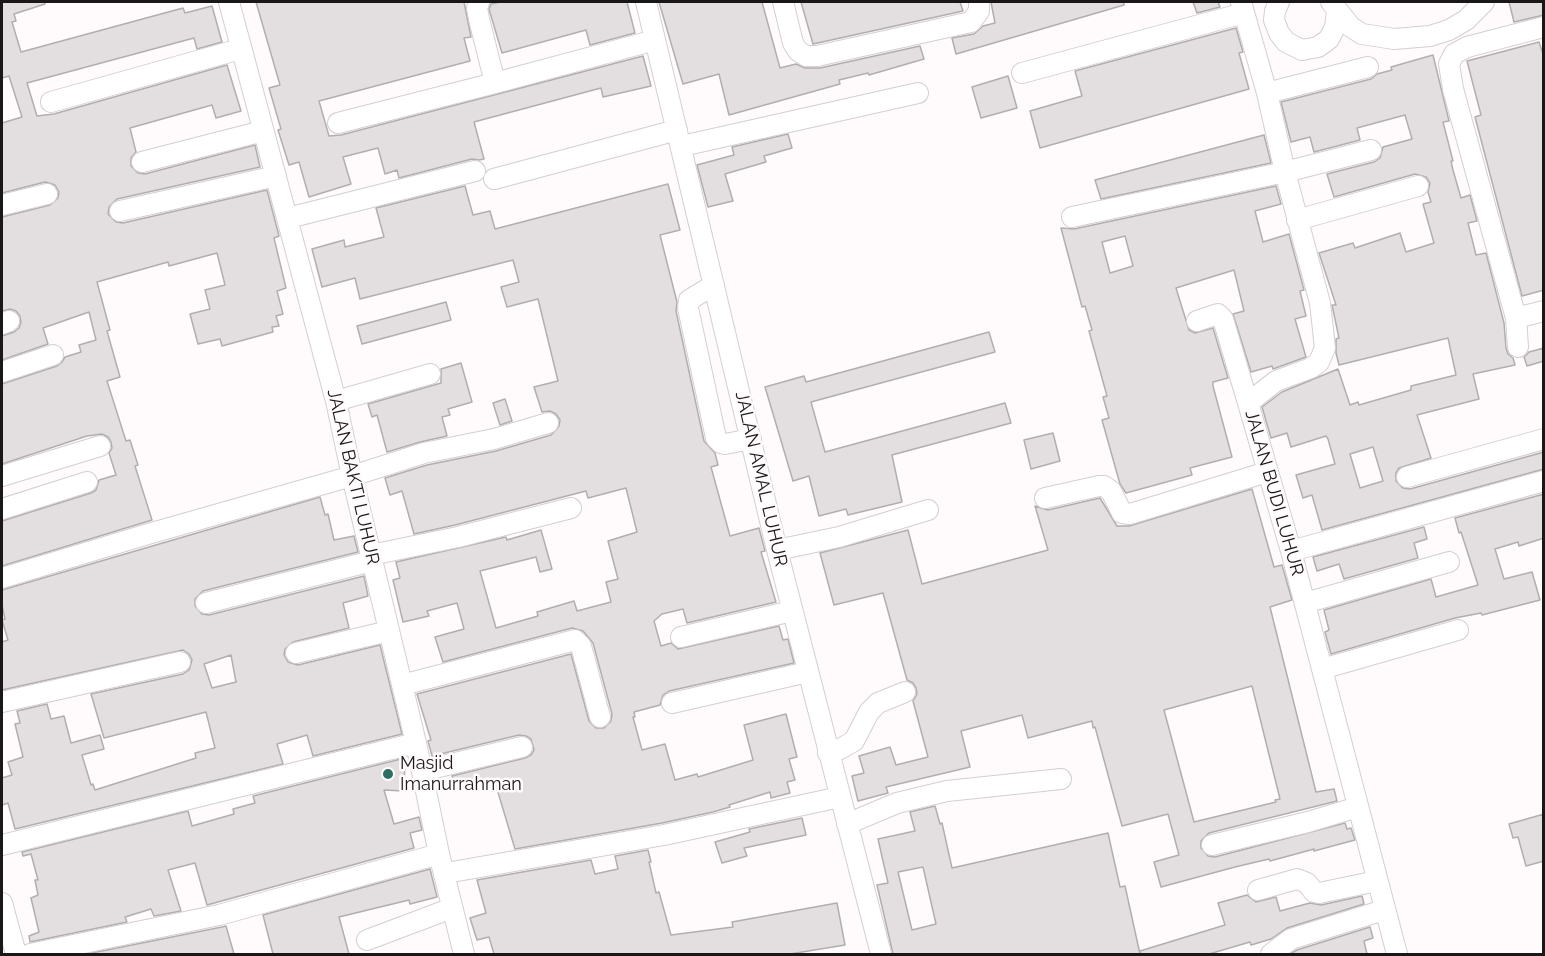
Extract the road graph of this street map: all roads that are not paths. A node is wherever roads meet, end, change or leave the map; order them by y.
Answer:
1 (229, 2) edge
2 (479, 2) edge
3 (646, 2) edge
4 (783, 2) edge
5 (979, 2) edge
6 (1279, 2) edge
7 (1484, 2) edge
8 (1334, 6) edge
9 (1242, 7) edge
10 (1544, 27) edge
11 (654, 40) junction
12 (240, 49) junction
13 (1368, 67) dead end
14 (1022, 73) dead end
15 (495, 83) junction
16 (918, 93) dead end
17 (1267, 93) junction
18 (51, 102) dead end
19 (338, 123) dead end
20 (263, 131) junction
21 (680, 138) junction
22 (1371, 150) dead end
23 (142, 162) dead end
24 (475, 171) dead end
25 (1285, 172) junction
26 (276, 176) junction
27 (494, 179) dead end
28 (1418, 186) dead end
29 (47, 194) dead end
30 (2, 205) edge
31 (120, 211) dead end
32 (1072, 217) dead end
33 (288, 218) junction
34 (1298, 220) junction
35 (714, 285) junction
36 (1544, 311) edge
37 (1516, 318) junction
38 (724, 321) junction
39 (1197, 321) dead end
40 (692, 330) junction
41 (1518, 347) dead end
42 (53, 355) dead end
43 (2, 372) edge
44 (430, 374) dead end
45 (336, 401) junction
46 (1248, 402) junction
47 (548, 423) dead end
48 (751, 439) junction
49 (1544, 439) edge
50 (100, 446) dead end
51 (1267, 472) junction
52 (2, 476) edge
53 (351, 476) junction
54 (1407, 477) dead end
55 (1544, 481) edge
56 (87, 482) dead end
57 (1045, 498) dead end
58 (571, 508) dead end
59 (2, 509) edge
60 (928, 510) dead end
61 (777, 550) junction
62 (1291, 551) junction
63 (372, 558) junction
64 (1449, 562) dead end
65 (2, 578) edge
66 (206, 603) dead end
67 (1305, 603) junction
68 (792, 611) junction
69 (1458, 630) dead end
70 (389, 631) junction
71 (681, 637) dead end
72 (296, 653) dead end
73 (180, 662) dead end
74 (1322, 669) junction
75 (808, 672) junction
76 (402, 685) junction
77 (905, 692) dead end
78 (2, 702) edge
79 (672, 703) dead end
80 (600, 717) dead end
81 (416, 743) junction
82 (522, 747) dead end
83 (828, 753) junction
84 (422, 771) junction
85 (1061, 779) dead end
86 (840, 797) junction
87 (1358, 807) junction
88 (847, 824) junction
89 (2, 845) edge
90 (1212, 845) dead end
91 (440, 854) junction
92 (446, 873) junction
93 (1377, 881) junction
94 (1258, 890) dead end
95 (452, 908) junction
96 (1384, 910) junction
97 (3, 912) edge
98 (367, 940) dead end
99 (16, 954) edge
100 (30, 954) edge
101 (464, 954) edge
102 (881, 954) edge
103 (1271, 954) edge
104 (1397, 954) edge

1 - 12 street, JALAN BAKTI LUHUR
2 - 15 street
3 - 11 street, JALAN AMAL LUHUR
4 - 5 street
6 - 8 street
7 - 8 street
9 - 14 street
9 - 17 street, JALAN BUDI LUHUR
10 - 37 street
11 - 15 street
11 - 21 street, JALAN AMAL LUHUR
12 - 18 street
12 - 20 street, JALAN BAKTI LUHUR
13 - 17 street
15 - 19 street
16 - 21 street
17 - 25 street, JALAN BUDI LUHUR
20 - 23 street
20 - 26 street, JALAN BAKTI LUHUR
21 - 27 street
21 - 35 street, JALAN AMAL LUHUR
22 - 25 street
24 - 33 street
25 - 32 street
25 - 34 street, JALAN BUDI LUHUR
26 - 31 street
26 - 33 street, JALAN BAKTI LUHUR
28 - 34 street
29 - 30 street
33 - 45 street, JALAN BAKTI LUHUR
34 - 46 street, JALAN BUDI LUHUR
35 - 38 street, JALAN AMAL LUHUR
35 - 40 street
36 - 37 street
37 - 41 street
38 - 40 street
38 - 48 street, JALAN AMAL LUHUR
39 - 46 street
40 - 48 street
42 - 43 street
44 - 45 street
45 - 53 street, JALAN BAKTI LUHUR
46 - 51 street, JALAN BUDI LUHUR
47 - 53 street
48 - 61 street, JALAN AMAL LUHUR
49 - 54 street
50 - 52 street
51 - 57 street
51 - 62 street, JALAN BUDI LUHUR
53 - 63 street, JALAN BAKTI LUHUR
53 - 65 street
55 - 62 street
56 - 59 street
58 - 63 street
60 - 61 street
61 - 68 street, JALAN AMAL LUHUR
62 - 67 street, JALAN BUDI LUHUR
63 - 66 street
63 - 70 street, JALAN BAKTI LUHUR
64 - 67 street
67 - 74 street, JALAN BUDI LUHUR
68 - 71 street
68 - 75 street, JALAN AMAL LUHUR
69 - 74 street
70 - 72 street
70 - 76 street, JALAN BAKTI LUHUR
73 - 78 street
74 - 87 street, JALAN BUDI LUHUR
75 - 79 street
75 - 83 street, JALAN AMAL LUHUR
76 - 80 street
76 - 81 street, JALAN BAKTI LUHUR
77 - 83 street
81 - 84 street, JALAN BAKTI LUHUR
81 - 89 street
82 - 84 street
83 - 86 street, JALAN AMAL LUHUR
84 - 91 street, JALAN BAKTI LUHUR
85 - 88 street
86 - 88 street, JALAN AMAL LUHUR
86 - 92 street
87 - 90 street
87 - 93 street, JALAN BUDI LUHUR
88 - 102 street, JALAN AMAL LUHUR
91 - 92 street, JALAN BAKTI LUHUR
91 - 100 street
92 - 95 street, JALAN BAKTI LUHUR
93 - 94 street
93 - 96 street, JALAN BUDI LUHUR
95 - 98 street
95 - 101 street, JALAN BAKTI LUHUR
96 - 103 street
96 - 104 street, JALAN BUDI LUHUR
97 - 99 street

